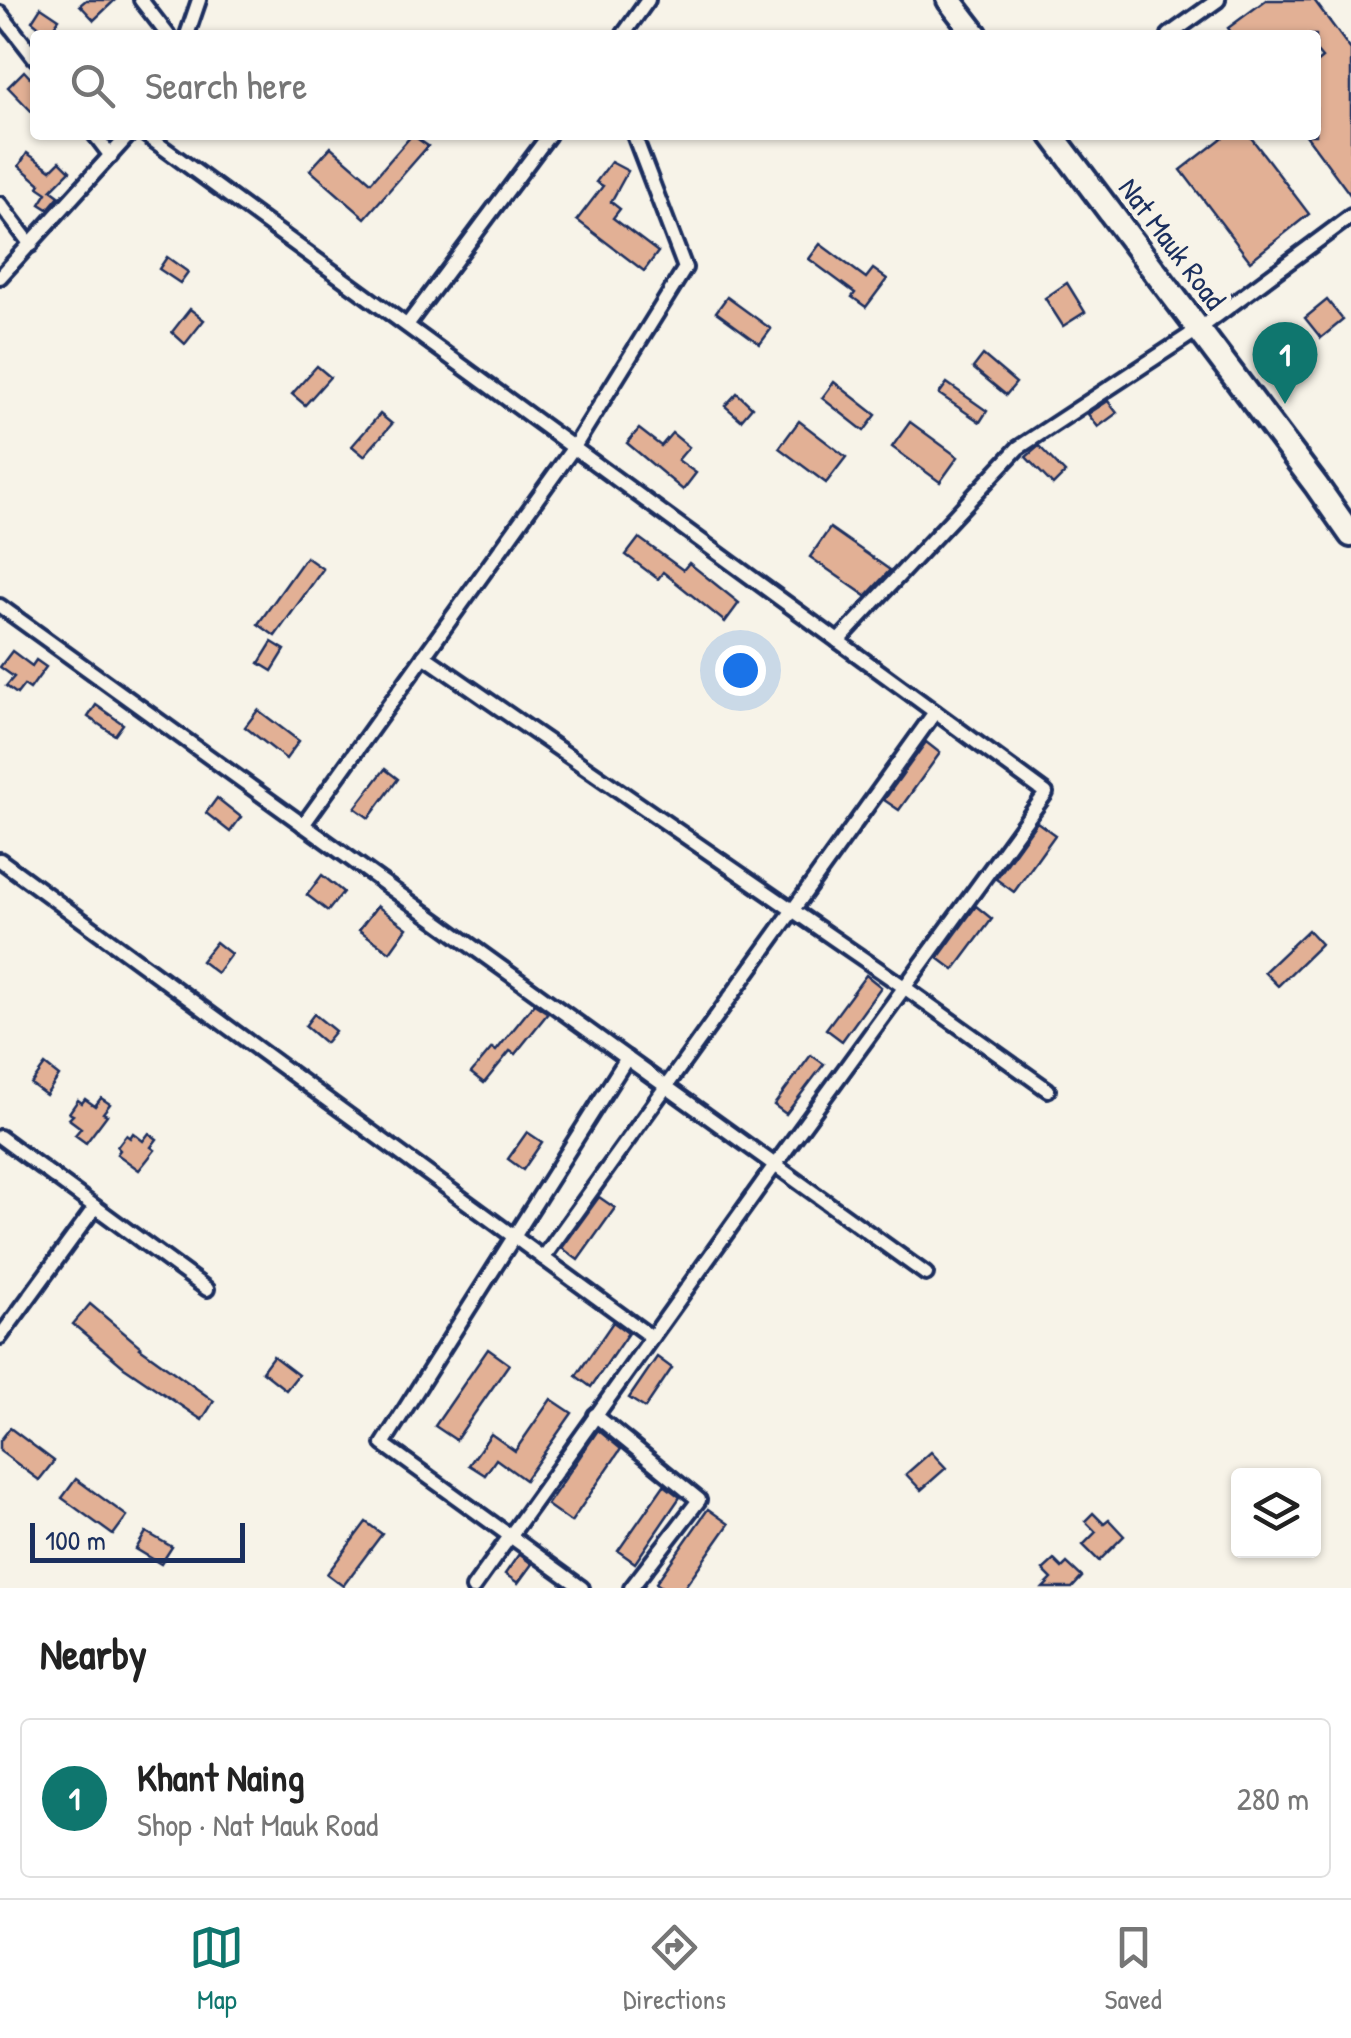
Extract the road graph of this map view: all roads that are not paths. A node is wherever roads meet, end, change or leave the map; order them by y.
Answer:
1 (141, 0) edge
2 (199, 0) edge
3 (648, 0) edge
4 (950, 0) edge
5 (1218, 0) edge
6 (0, 13) edge
7 (164, 30) edge
8 (190, 30) edge
9 (627, 30) edge
10 (972, 30) edge
11 (1176, 30) edge
12 (30, 52) edge
13 (99, 140) edge
14 (125, 140) edge
15 (153, 140) edge
16 (545, 140) edge
17 (636, 140) edge
18 (1056, 140) edge
19 (111, 156) junction
20 (0, 204) edge
21 (1351, 216) edge
22 (31, 245) junction
23 (0, 277) edge
24 (407, 325) junction
25 (1199, 330) junction
26 (574, 447) junction
27 (1351, 535) edge
28 (5, 610) edge
29 (0, 626) edge
30 (838, 640) junction
31 (424, 656) junction
32 (935, 712) junction
33 (303, 825) junction
34 (0, 860) edge
35 (792, 910) junction
36 (904, 987) junction
37 (627, 1058) junction
38 (666, 1087) junction
39 (1048, 1090) dead end
40 (0, 1137) edge
41 (774, 1165) junction
42 (95, 1207) junction
43 (513, 1236) junction
44 (543, 1258) junction
45 (926, 1274) dead end
46 (206, 1289) dead end
47 (0, 1337) edge
48 (651, 1337) junction
49 (595, 1415) junction
50 (509, 1535) junction
51 (473, 1588) edge
52 (582, 1588) edge
53 (631, 1588) edge

1 - 7 street
2 - 8 street
3 - 9 street
4 - 10 highway
5 - 11 street
6 - 12 street
13 - 19 street
14 - 19 street
15 - 24 street
16 - 24 street
17 - 26 street
18 - 25 highway, Nat Mauk Road
19 - 22 street
20 - 22 street
21 - 25 street
22 - 23 street
24 - 26 street
25 - 27 highway, Nat Mauk Road
25 - 30 street
26 - 30 street
26 - 31 street
28 - 29 street
28 - 33 street
30 - 32 street
31 - 33 street
31 - 35 street
32 - 35 street
32 - 36 street
33 - 37 street
34 - 43 street
35 - 36 street
35 - 38 street
36 - 39 street
36 - 41 street
37 - 38 street
37 - 43 street
38 - 41 street
38 - 44 street
40 - 42 street
41 - 45 street
41 - 48 street
42 - 46 street
42 - 47 street
43 - 44 street
43 - 50 street
44 - 48 street
48 - 49 street
49 - 50 street
49 - 53 street
50 - 51 street
50 - 52 street

